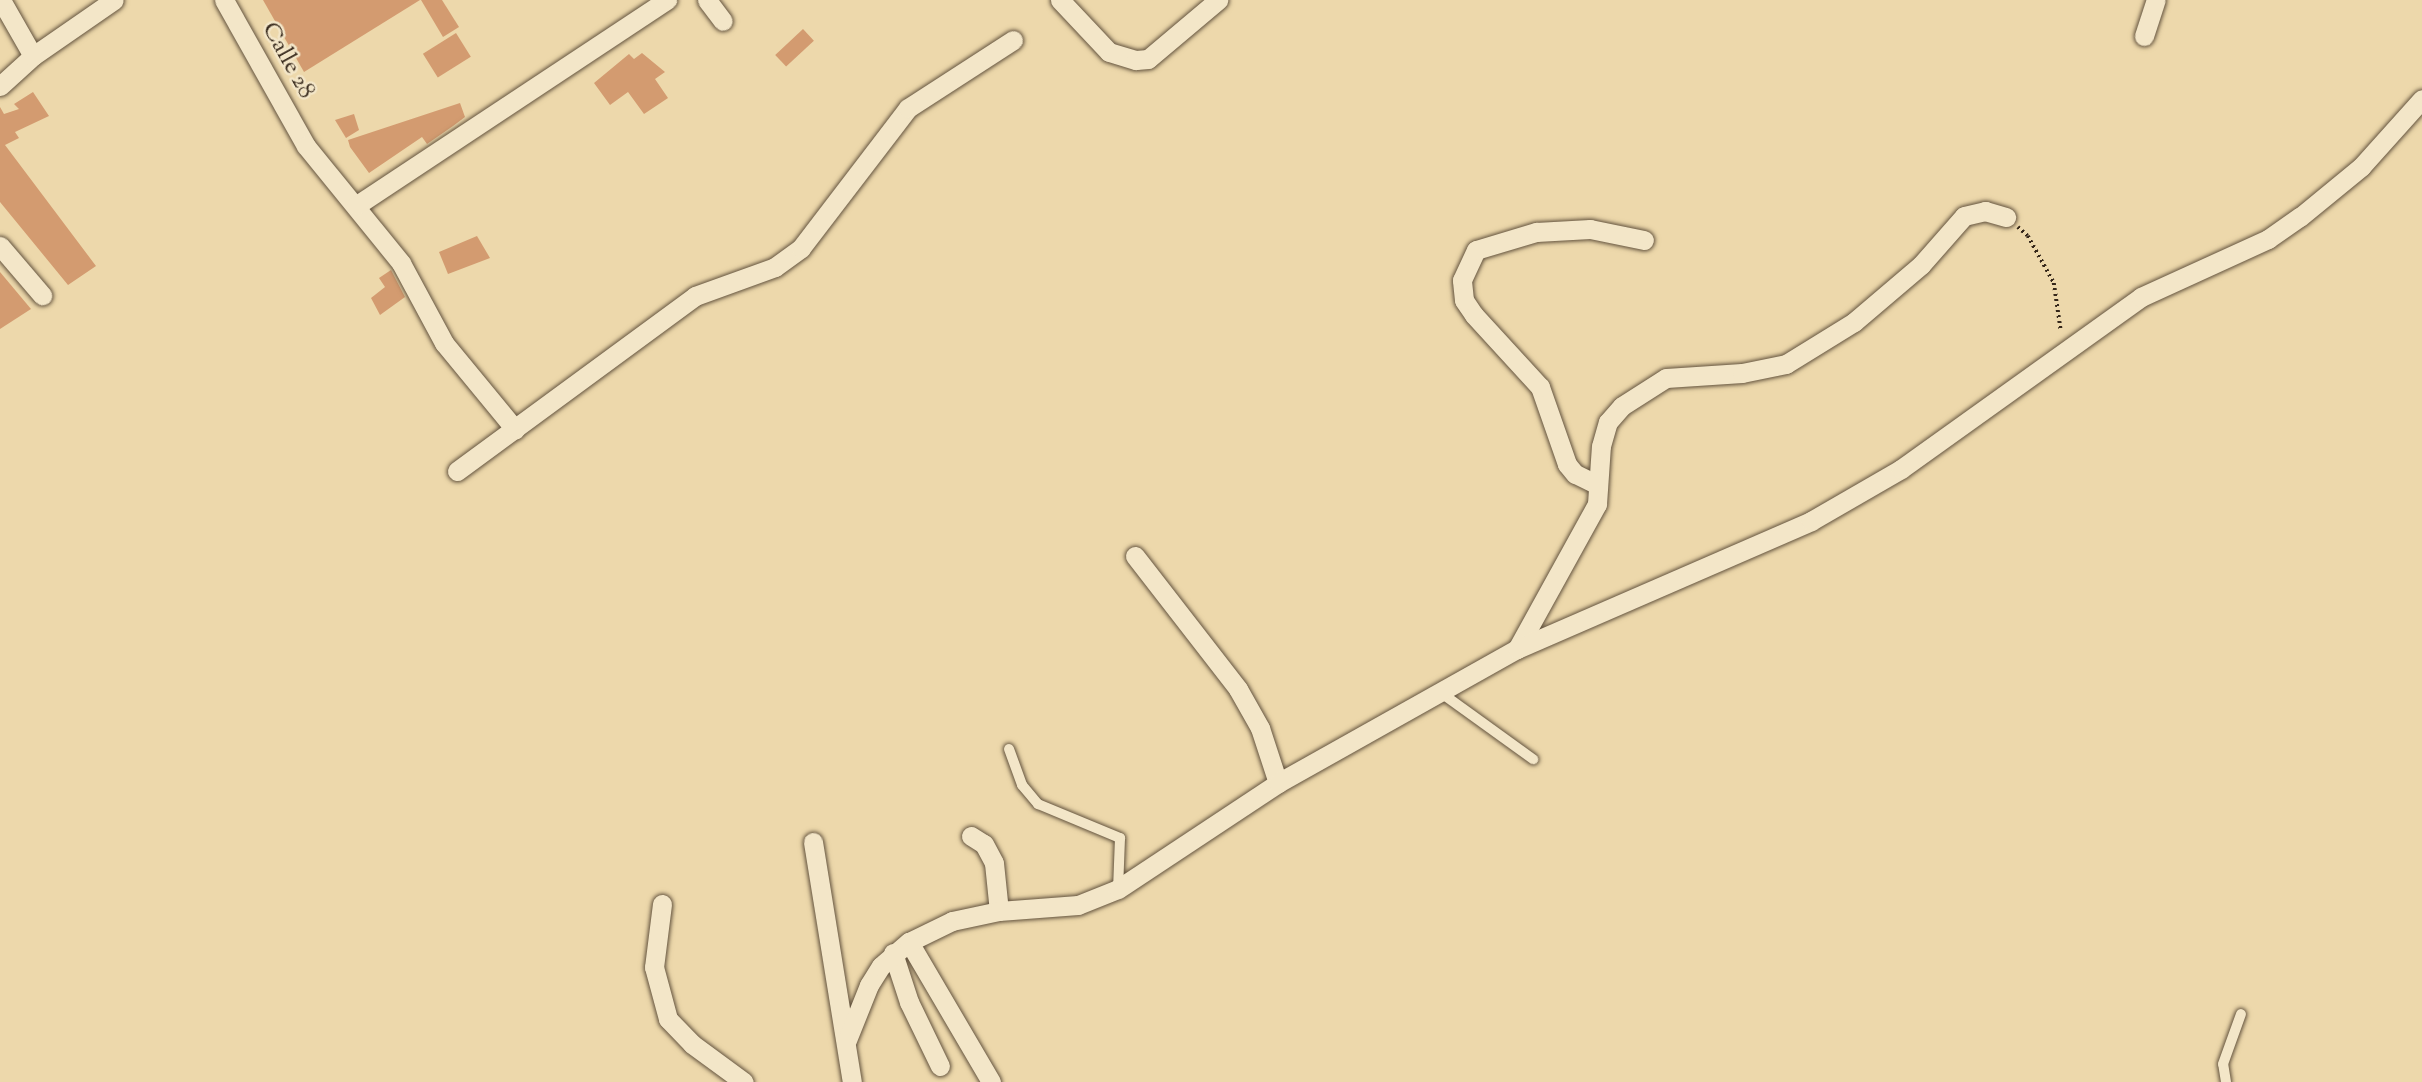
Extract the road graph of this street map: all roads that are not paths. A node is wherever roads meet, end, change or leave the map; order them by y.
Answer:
1 (1, 0) edge
2 (114, 0) edge
3 (224, 0) edge
4 (667, 0) edge
5 (707, 0) edge
6 (1060, 0) edge
7 (1218, 0) edge
8 (2156, 0) edge
9 (723, 20) dead end
10 (2144, 36) dead end
11 (1013, 40) dead end
12 (33, 56) junction
13 (0, 86) edge
14 (2422, 99) edge
15 (357, 205) junction
16 (2006, 217) road end
17 (1644, 240) dead end
18 (0, 246) edge
19 (42, 295) dead end
20 (515, 429) junction
21 (457, 471) dead end
22 (1598, 485) junction
23 (1135, 556) dead end
24 (1517, 649) junction
25 (1440, 692) junction
26 (1009, 749) dead end
27 (1532, 759) dead end
28 (1278, 783) junction
29 (971, 836) dead end
30 (813, 842) dead end
31 (1118, 889) junction
32 (662, 904) dead end
33 (999, 911) junction
34 (901, 948) junction
35 (2241, 1013) dead end
36 (847, 1040) junction
37 (940, 1066) dead end
38 (744, 1082) edge
39 (852, 1082) edge
40 (991, 1082) edge
41 (2227, 1082) edge

1 - 12 street
2 - 12 street
3 - 15 street, Calle 28
4 - 15 street
5 - 9 street
6 - 7 street
8 - 10 street
11 - 20 street
12 - 13 street
14 - 24 street
15 - 20 street, Calle 28
16 - 22 street
17 - 22 street
18 - 19 street
20 - 21 street
22 - 24 street
23 - 28 street
24 - 25 street
25 - 27 lane
25 - 28 street
26 - 31 lane
28 - 31 street
29 - 33 street
30 - 36 street
31 - 33 street
32 - 38 street
33 - 34 street
34 - 36 street
34 - 37 street
34 - 40 street
35 - 41 lane
36 - 39 street

